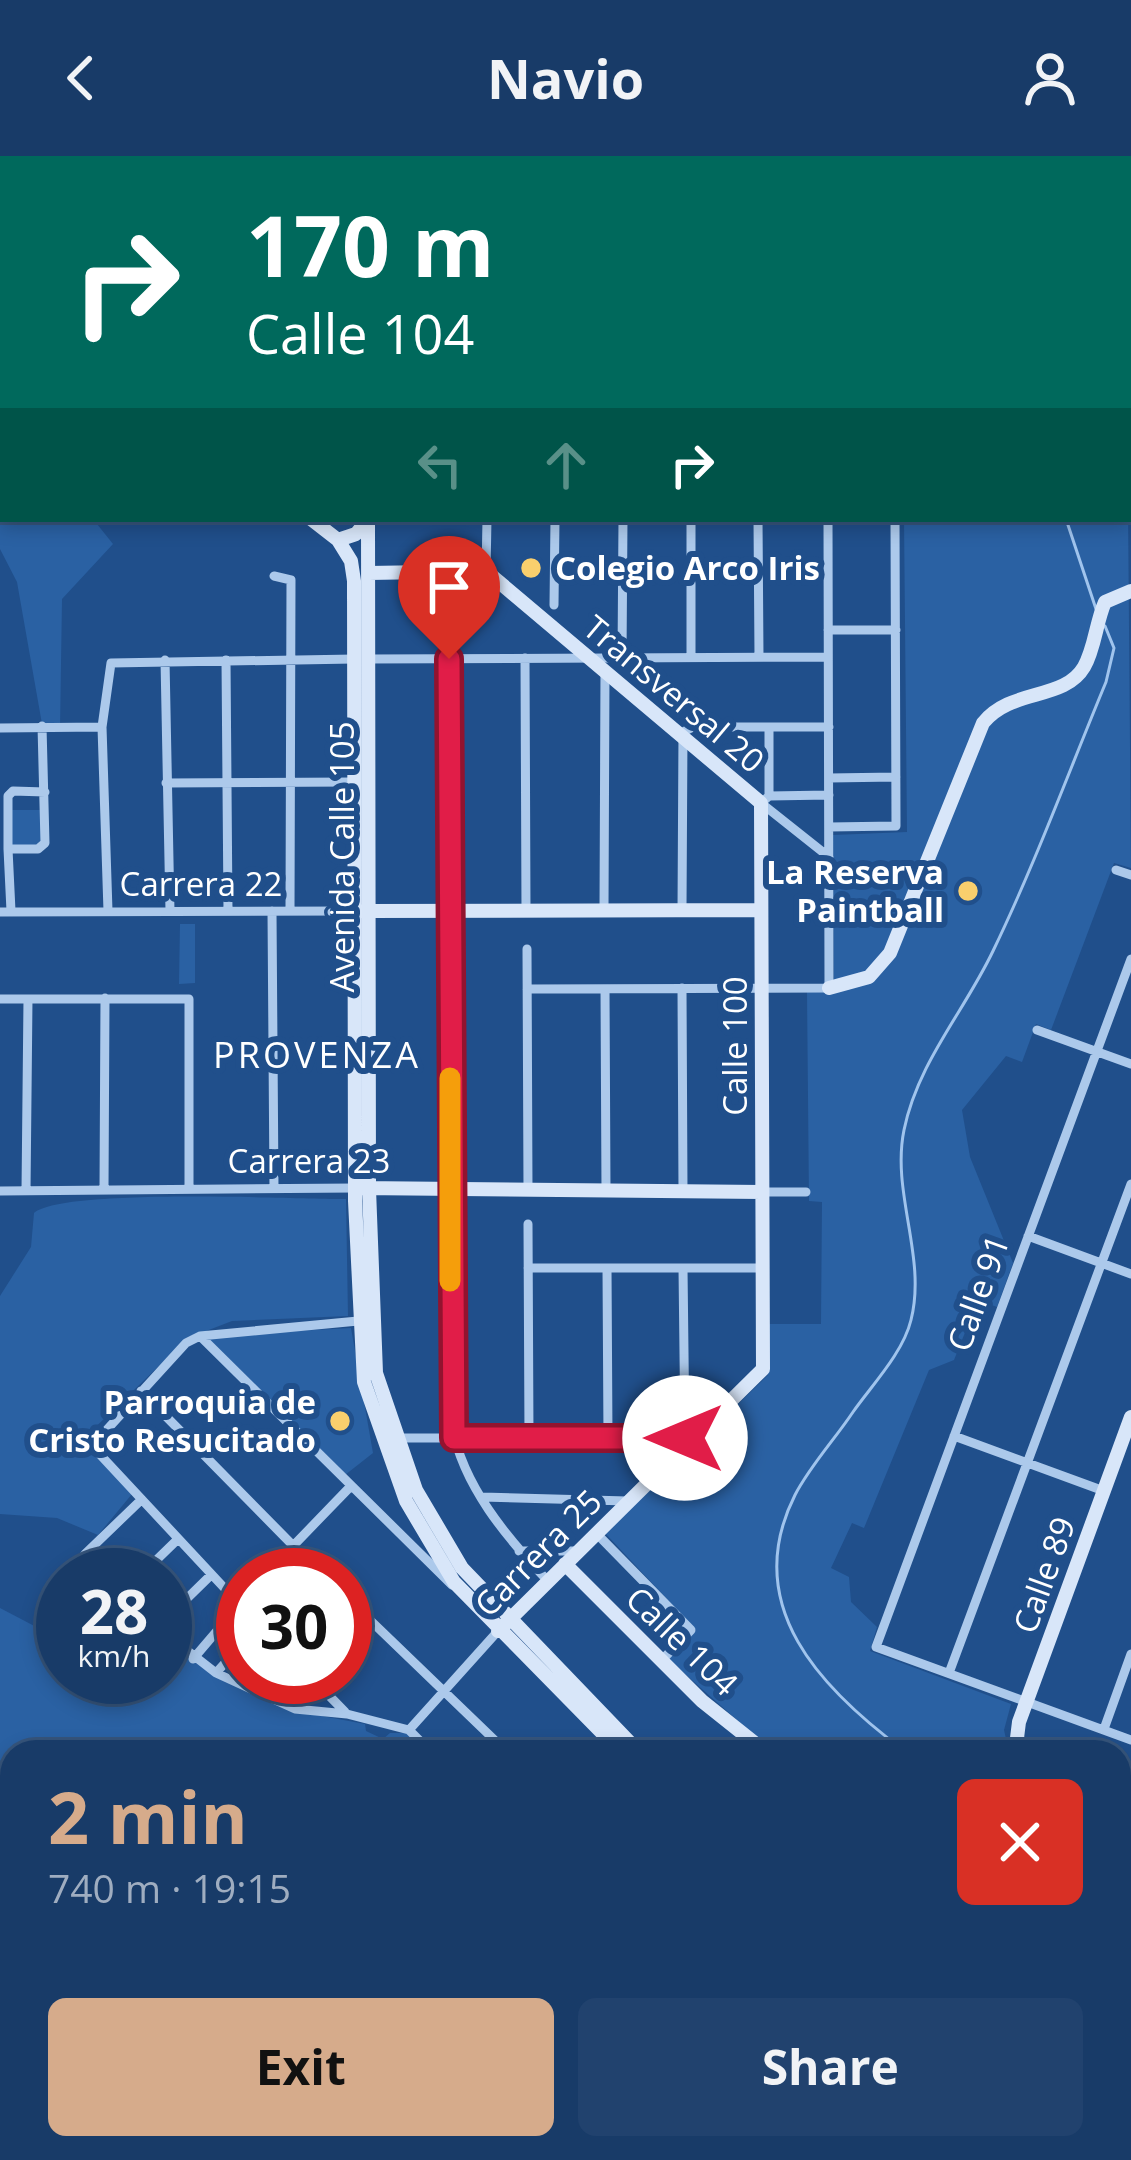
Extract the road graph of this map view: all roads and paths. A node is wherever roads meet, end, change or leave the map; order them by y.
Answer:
1 (313, 522) edge
2 (366, 522) edge
3 (368, 522) edge
4 (487, 522) edge
5 (555, 522) edge
6 (623, 522) edge
7 (691, 522) edge
8 (758, 522) edge
9 (828, 522) edge
10 (895, 522) edge
11 (338, 540) junction
12 (486, 571) junction
13 (369, 573) junction
14 (274, 576) dead end
15 (1131, 591) edge
16 (554, 605) dead end
17 (828, 630) junction
18 (896, 630) junction
19 (691, 657) junction
20 (759, 657) junction
21 (828, 657) junction
22 (525, 658) junction
23 (591, 658) junction
24 (622, 658) junction
25 (361, 659) junction
26 (449, 659) junction
27 (165, 660) junction
28 (226, 660) junction
29 (290, 660) junction
30 (604, 670) junction
31 (42, 726) junction
32 (103, 727) junction
33 (769, 727) junction
34 (829, 727) junction
35 (0, 728) edge
36 (681, 735) junction
37 (896, 777) junction
38 (829, 778) junction
39 (229, 782) junction
40 (289, 782) junction
41 (354, 782) junction
42 (166, 783) junction
43 (45, 792) junction
44 (829, 795) junction
45 (765, 799) junction
46 (829, 827) junction
47 (8, 849) junction
48 (829, 857) junction
49 (1116, 870) dead end
50 (1131, 875) edge
51 (450, 910) junction
52 (526, 910) junction
53 (604, 910) junction
54 (682, 910) junction
55 (761, 910) junction
56 (5, 911) edge
57 (108, 911) junction
58 (170, 911) junction
59 (228, 911) junction
60 (272, 911) junction
61 (290, 911) junction
62 (362, 911) junction
63 (526, 949) dead end
64 (1131, 959) edge
65 (682, 988) junction
66 (761, 988) junction
67 (829, 988) junction
68 (526, 989) junction
69 (604, 989) junction
70 (105, 998) junction
71 (0, 999) edge
72 (28, 999) junction
73 (1037, 1030) dead end
74 (1096, 1052) junction
75 (1131, 1064) edge
76 (1131, 1184) edge
77 (188, 1187) junction
78 (274, 1188) junction
79 (104, 1189) junction
80 (362, 1189) junction
81 (450, 1189) junction
82 (528, 1190) junction
83 (606, 1190) junction
84 (0, 1191) edge
85 (26, 1191) junction
86 (683, 1191) junction
87 (762, 1192) junction
88 (806, 1192) dead end
89 (528, 1224) dead end
90 (1028, 1235) junction
91 (1102, 1262) junction
92 (528, 1268) junction
93 (607, 1268) junction
94 (683, 1268) junction
95 (763, 1268) junction
96 (1131, 1274) edge
97 (358, 1321) junction
98 (200, 1336) junction
99 (763, 1369) joint
100 (141, 1391) junction
101 (1131, 1417) edge
102 (954, 1436) junction
103 (396, 1438) junction
104 (454, 1438) junction
105 (529, 1438) junction
106 (608, 1438) junction
107 (689, 1438) junction
108 (1028, 1463) junction
109 (350, 1487) junction
110 (1104, 1491) junction
111 (482, 1497) junction
112 (140, 1501) junction
113 (628, 1502) junction
114 (596, 1533) junction
115 (177, 1540) junction
116 (290, 1545) junction
117 (91, 1548) edge
118 (169, 1548) edge
119 (288, 1548) edge
120 (293, 1548) edge
121 (519, 1551) junction
122 (578, 1551) junction
123 (565, 1564) junction
124 (211, 1574) junction
125 (216, 1579) edge
126 (548, 1581) junction
127 (192, 1593) edge
128 (470, 1604) junction
129 (372, 1621) edge
130 (504, 1626) junction
131 (216, 1633) edge
132 (1131, 1654) edge
133 (193, 1659) joint
134 (662, 1661) junction
135 (216, 1673) edge
136 (950, 1673) junction
137 (443, 1687) junction
138 (1027, 1701) junction
139 (284, 1704) edge
140 (337, 1704) edge
141 (347, 1714) junction
142 (409, 1730) junction
143 (1103, 1730) junction
144 (419, 1740) edge
145 (495, 1740) edge
146 (611, 1740) edge
147 (626, 1740) edge
148 (752, 1740) edge
149 (1020, 1740) edge
150 (1131, 1740) edge

1 - 11 street
2 - 11 street
3 - 13 street, Avenida Calle 105
4 - 12 street
5 - 16 street
6 - 24 street
7 - 19 street
8 - 20 street
9 - 17 street
10 - 18 street
11 - 25 street, Avenida Calle 105
12 - 13 street
12 - 23 street, Transversal 20
13 - 25 street, Avenida Calle 105
14 - 29 street
15 - 67 street
17 - 18 street
17 - 21 street
18 - 37 street
19 - 20 street
19 - 24 street
20 - 21 street
21 - 34 street
22 - 23 street
22 - 26 street
22 - 52 street
23 - 24 street
23 - 30 street, Transversal 20
25 - 26 street
25 - 29 street
25 - 41 street, Avenida Calle 105
25 - 62 street, Avenida Calle 105
26 - 51 street
27 - 28 street
27 - 32 street
27 - 42 street
28 - 29 street
28 - 39 street
29 - 40 street
30 - 36 street, Transversal 20
30 - 53 street
31 - 32 street
31 - 35 street
31 - 43 street
32 - 57 street
33 - 34 street
33 - 36 street
33 - 45 street, Calle 100
34 - 38 street
36 - 45 street, Transversal 20
36 - 54 street
37 - 38 street
37 - 46 street
38 - 44 street
39 - 40 street
39 - 42 street
39 - 59 street
40 - 41 street
40 - 61 street
41 - 62 street, Avenida Calle 105
42 - 58 street
43 - 47 street
43 - 47 street
44 - 45 street
44 - 46 street
45 - 48 street, Transversal 20
45 - 55 street, Calle 100
46 - 48 street
47 - 56 street
48 - 67 street
49 - 50 street
51 - 52 street, Carrera 22
51 - 62 street, Carrera 22
51 - 81 street
52 - 53 street, Carrera 22
53 - 54 street, Carrera 22
54 - 55 street, Carrera 22
55 - 66 street, Calle 100
56 - 57 street, Carrera 22
57 - 58 street, Carrera 22
58 - 59 street, Carrera 22
59 - 60 street, Carrera 22
60 - 61 street, Carrera 22
60 - 78 street
61 - 62 street, Carrera 22
62 - 80 street, Avenida Calle 105
63 - 68 street
64 - 74 street, Calle 91
65 - 66 street
65 - 69 street
65 - 86 street
66 - 67 street
66 - 87 street, Calle 100
68 - 69 street
68 - 82 street
69 - 83 street
70 - 72 street
70 - 77 street
70 - 79 street
71 - 72 street
72 - 85 street
73 - 74 street
74 - 75 street
74 - 90 street, Calle 91
76 - 91 street
77 - 78 street, Carrera 23
77 - 79 street, Carrera 23
78 - 80 street, Carrera 23
79 - 85 street, Carrera 23
80 - 81 street, Carrera 23
80 - 97 street, Avenida Calle 105
80 - 103 street, Avenida Calle 105
81 - 82 street, Carrera 23
81 - 104 street
82 - 83 street, Carrera 23
83 - 86 street, Carrera 23
84 - 85 street, Carrera 23
86 - 87 street, Carrera 23
87 - 88 street
87 - 95 street, Calle 100
89 - 92 street
90 - 91 street
90 - 102 street, Calle 91
91 - 96 street
91 - 108 street
92 - 93 street
92 - 105 street
93 - 94 street
93 - 106 street
94 - 95 street
94 - 107 street
95 - 99 street, Calle 100
97 - 98 street
97 - 128 street, Avenida Calle 105
98 - 100 street
98 - 109 street
99 - 107 street, Carrera 25
100 - 112 street
100 - 116 street
101 - 110 street, Calle 89
102 - 108 street
102 - 136 street, Calle 91
103 - 104 street
103 - 130 street, Avenida Calle 105
104 - 105 street
104 - 111 street
105 - 106 street
106 - 107 street
107 - 113 street, Carrera 25
108 - 110 street
108 - 136 street
109 - 116 street
109 - 128 street
110 - 138 street, Calle 89
111 - 113 street
111 - 121 street
112 - 115 street
112 - 117 street
113 - 114 street, Carrera 25
114 - 122 street, Carrera 25
114 - 134 street
115 - 118 street
115 - 124 street
116 - 119 street
116 - 120 street
121 - 122 street
121 - 126 street
122 - 123 street, Carrera 25
123 - 126 street, Carrera 25
123 - 134 street, Calle 104
124 - 125 street
124 - 127 street
126 - 130 street, Carrera 25
128 - 130 street, Avenida Calle 105
129 - 137 street
130 - 137 street, Carrera 25
130 - 146 street, Avenida Calle 105
130 - 147 street, Avenida Calle 105
131 - 133 street
132 - 143 street
133 - 135 street
134 - 148 street, Calle 104
136 - 138 street
137 - 142 street, Carrera 25
137 - 145 street
138 - 143 street
138 - 149 street, Calle 89
139 - 141 street
140 - 141 street
141 - 142 street
142 - 144 street
143 - 150 street

